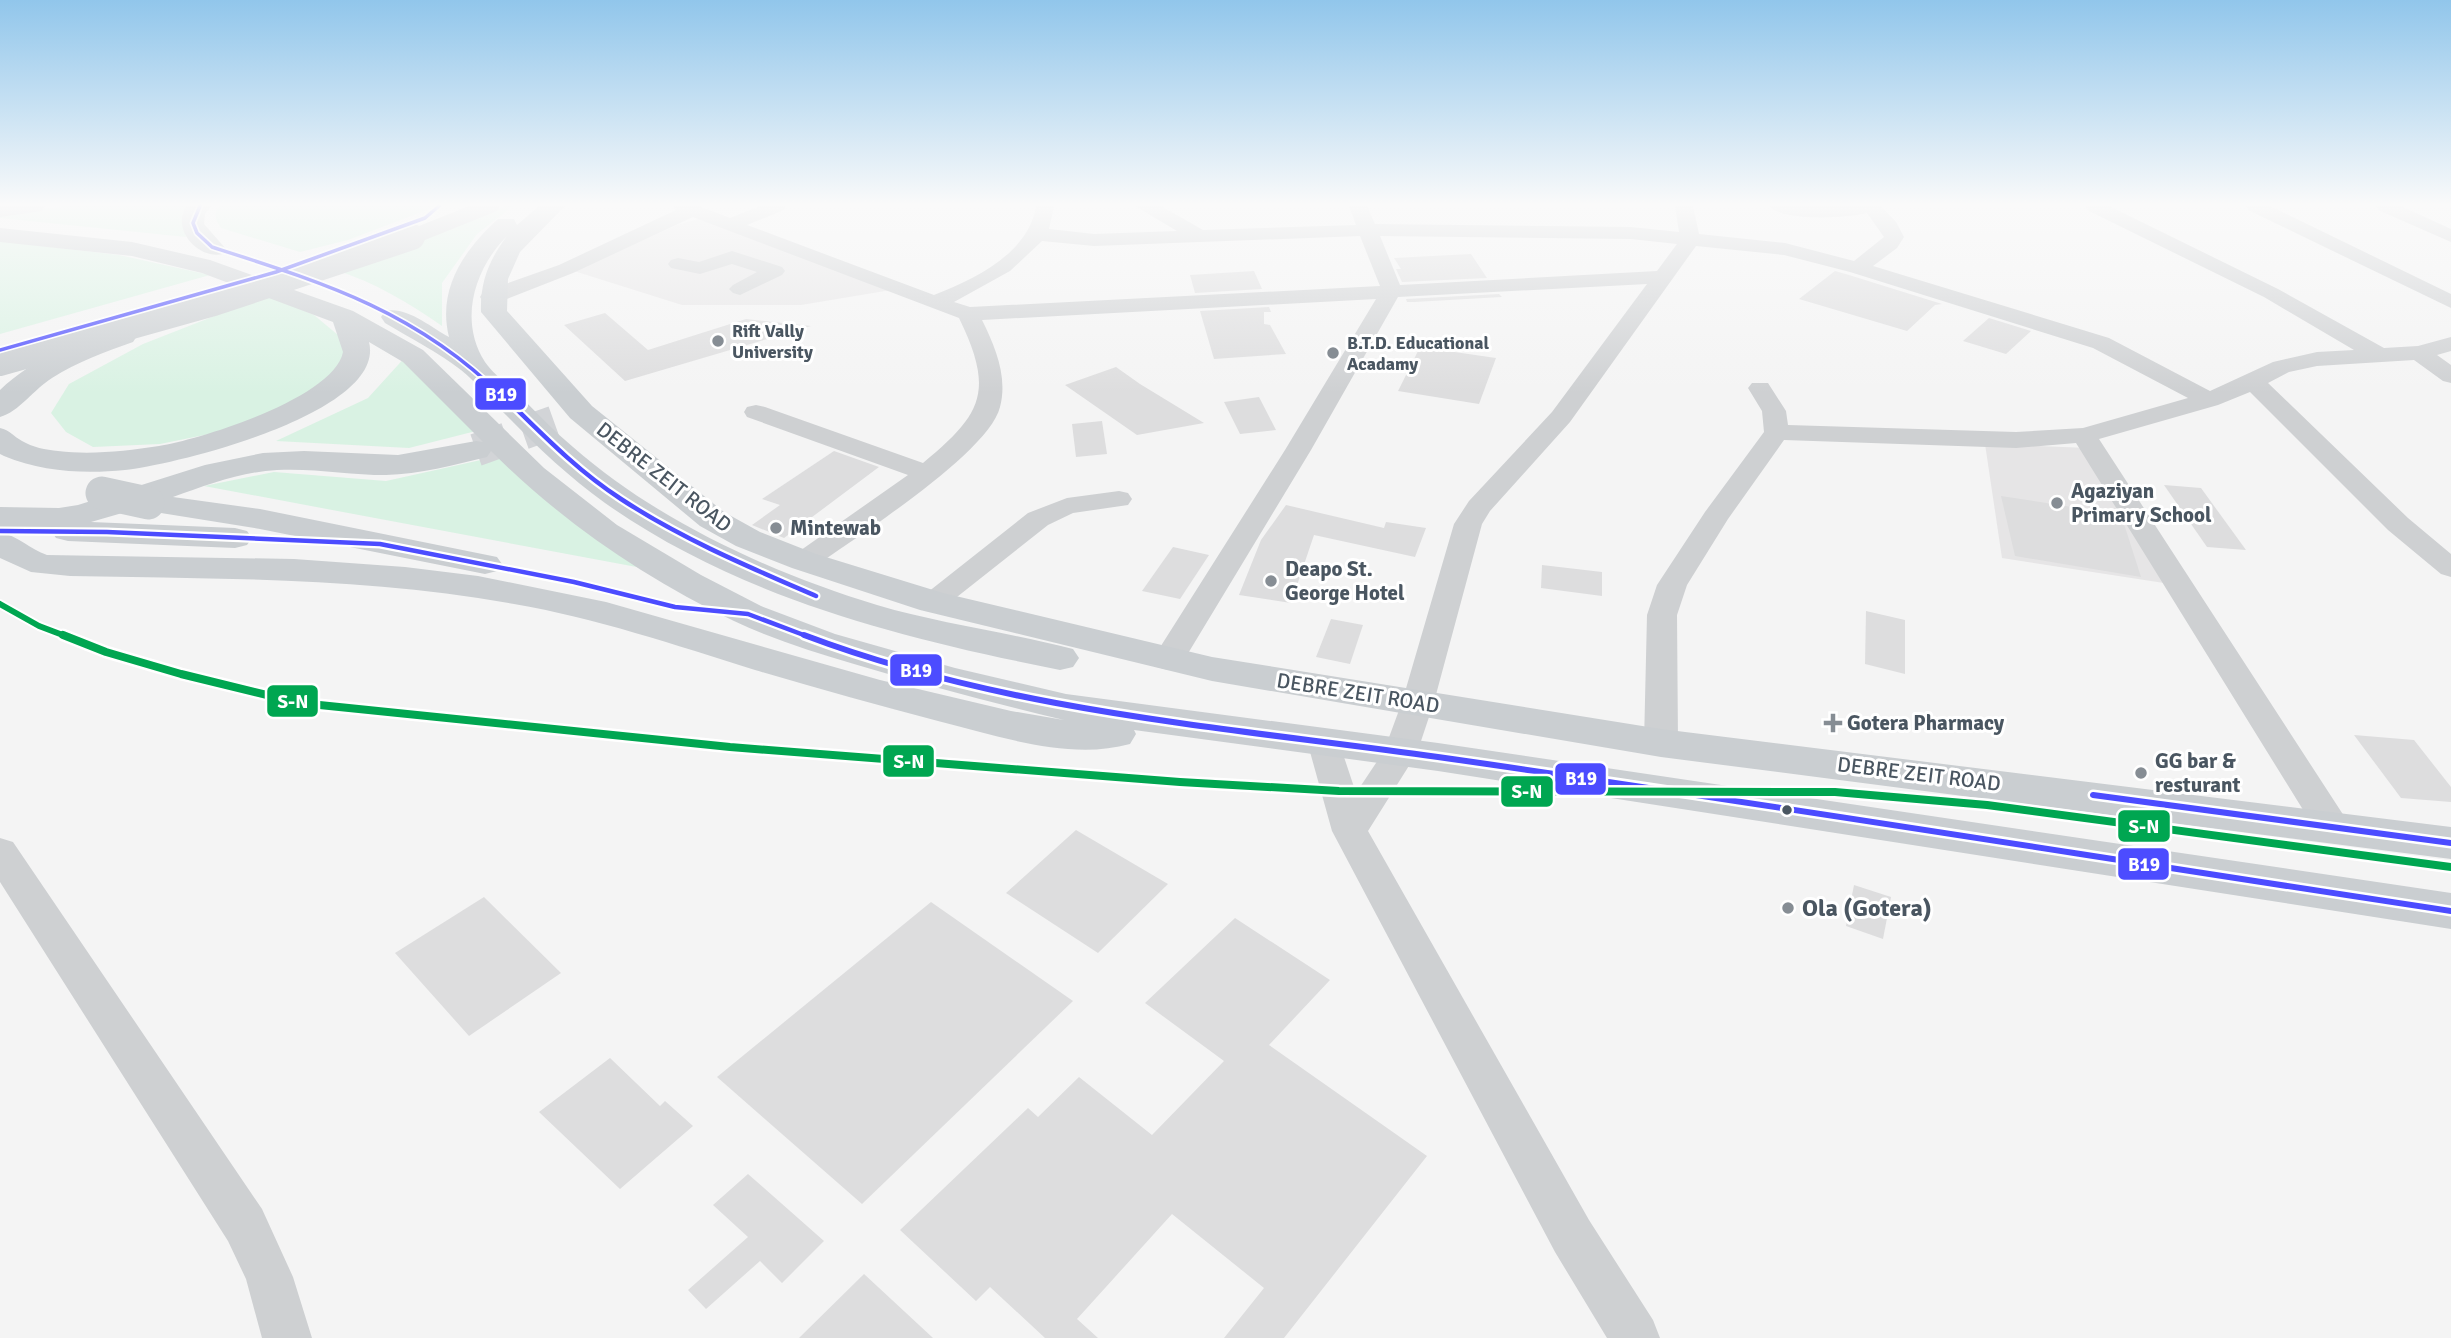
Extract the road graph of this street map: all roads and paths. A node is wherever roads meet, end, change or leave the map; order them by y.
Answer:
1 (214, 268) edge
2 (278, 268) edge
3 (286, 268) edge
4 (301, 268) edge
5 (470, 268) edge
6 (498, 268) edge
7 (567, 268) edge
8 (767, 268) edge
9 (842, 268) edge
10 (1003, 268) edge
11 (1384, 268) edge
12 (1668, 268) edge
13 (1858, 268) edge
14 (2221, 268) edge
15 (2382, 268) edge
16 (1662, 277) junction
17 (740, 289) dead end
18 (1392, 290) junction
19 (491, 297) junction
20 (2451, 302) edge
21 (214, 303) junction
22 (933, 303) junction
23 (968, 314) junction
24 (344, 317) junction
25 (2451, 344) edge
26 (0, 351) edge
27 (2419, 353) junction
28 (2378, 354) junction
29 (0, 363) edge
30 (472, 365) junction
31 (2451, 376) edge
32 (2253, 382) junction
33 (1760, 388) dead end
34 (2209, 400) junction
35 (0, 408) edge
36 (756, 412) dead end
37 (1777, 432) junction
38 (2084, 435) junction
39 (0, 437) edge
40 (477, 450) tunnel mouth
41 (0, 465) edge
42 (926, 473) junction
43 (1119, 499) dead end
44 (0, 517) edge
45 (0, 531) edge
46 (0, 542) edge
47 (380, 544) junction
48 (804, 561) junction
49 (2451, 569) edge
50 (933, 601) junction
51 (748, 614) junction
52 (1168, 660) junction
53 (1212, 670) junction
54 (1418, 702) junction
55 (1202, 726) junction
56 (1324, 741) junction
57 (1661, 743) junction
58 (1400, 753) junction
59 (2331, 825) junction
60 (1350, 831) junction
61 (2451, 843) edge
62 (0, 852) edge
63 (2451, 911) edge
64 (287, 1338) edge
65 (1635, 1338) edge

1 - 24 main road
2 - 30 main road
3 - 26 main road
4 - 21 main road, bridge
5 - 30 main road
6 - 19 main road
7 - 19 street
8 - 17 street
9 - 22 street
10 - 22 street
11 - 18 street
12 - 16 street
13 - 34 street
14 - 28 street
15 - 20 street
16 - 18 street
16 - 54 street
18 - 23 street
18 - 52 street
19 - 48 main road, DEBRE ZEIT ROAD
21 - 29 main road, bridge
21 - 35 main road, bridge
22 - 23 street
23 - 42 street
24 - 39 main road
24 - 51 main road
25 - 27 street
27 - 28 street
27 - 31 street
28 - 32 street
30 - 53 main road
32 - 34 street
32 - 49 street
33 - 37 street
34 - 38 street
36 - 42 street
37 - 38 street
37 - 57 street
38 - 59 street
40 - 44 main road
41 - 47 main road, bridge
42 - 48 street
43 - 50 street
45 - 47 main road
46 - 55 main road
47 - 51 main road
48 - 50 main road, DEBRE ZEIT ROAD
50 - 52 main road, DEBRE ZEIT ROAD
51 - 55 main road
52 - 53 main road, DEBRE ZEIT ROAD
53 - 54 main road, DEBRE ZEIT ROAD
54 - 57 main road, DEBRE ZEIT ROAD
54 - 58 street
55 - 56 main road
56 - 58 main road
56 - 60 street
57 - 59 main road, DEBRE ZEIT ROAD
58 - 60 street
58 - 63 main road
59 - 61 main road, DEBRE ZEIT ROAD
60 - 65 street
62 - 64 street

